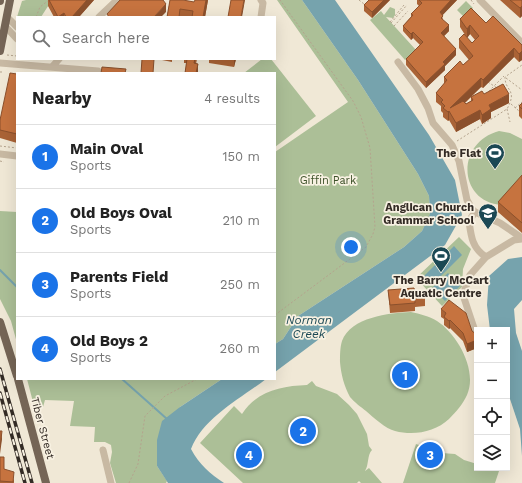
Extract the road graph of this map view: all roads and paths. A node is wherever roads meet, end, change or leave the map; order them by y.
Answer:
1 (10, 0) edge
2 (49, 0) edge
3 (116, 0) edge
4 (261, 0) edge
5 (280, 0) edge
6 (359, 0) edge
7 (480, 0) edge
8 (404, 5) dead end
9 (407, 5) dead end
10 (367, 8) edge
11 (408, 11) dead end
12 (36, 16) edge
13 (100, 16) edge
14 (261, 16) edge
15 (6, 22) junction
16 (390, 22) dead end
17 (392, 24) dead end
18 (394, 26) dead end
19 (16, 27) edge
20 (16, 37) edge
21 (522, 43) edge
22 (2, 53) edge
23 (16, 56) edge
24 (58, 60) edge
25 (0, 62) edge
26 (30, 62) edge
27 (398, 62) dead end
28 (42, 63) edge
29 (522, 65) edge
30 (52, 67) junction
31 (98, 71) dead end
32 (0, 72) edge
33 (2, 72) dead end
34 (505, 77) junction
35 (485, 78) edge
36 (493, 86) junction
37 (499, 88) edge
38 (505, 90) edge
39 (522, 90) edge
40 (511, 92) junction
41 (483, 97) edge
42 (522, 102) edge
43 (510, 104) junction
44 (507, 108) junction
45 (515, 108) junction
46 (520, 112) edge
47 (510, 122) dead end
48 (452, 145) junction
49 (0, 146) edge
50 (16, 148) edge
51 (0, 154) edge
52 (16, 156) edge
53 (467, 200) junction
54 (476, 212) junction
55 (469, 221) junction
56 (509, 228) junction
57 (522, 239) edge
58 (510, 242) junction
59 (482, 255) junction
60 (276, 314) edge
61 (0, 322) edge
62 (474, 329) edge
63 (16, 375) edge
64 (18, 380) edge
65 (195, 380) edge
66 (103, 450) dead end
67 (46, 483) edge
68 (111, 483) edge
69 (129, 483) edge

1 - 15 main road
2 - 12 path
3 - 13 street
4 - 14 street
5 - 60 path
6 - 10 path
7 - 21 street
8 - 16 path
9 - 17 path
11 - 18 path
15 - 19 street
15 - 20 street
15 - 22 main road
22 - 23 path
24 - 30 street
25 - 26 street
26 - 28 street
27 - 48 street
28 - 30 street
29 - 34 path
30 - 31 street
32 - 33 path
34 - 36 path
34 - 39 path
34 - 40 path
35 - 36 path
36 - 37 path
36 - 41 path
38 - 40 path
40 - 43 path
42 - 45 path
43 - 44 path
43 - 45 path
44 - 47 path
44 - 48 path
45 - 46 path
48 - 53 street
49 - 50 path
51 - 52 street
53 - 54 street
53 - 55 street
54 - 55 street
54 - 56 street
55 - 59 street
56 - 57 street
56 - 58 street
57 - 58 street
58 - 59 street
59 - 62 street
61 - 63 main road, Tiber Street
64 - 67 main road, Tiber Street
65 - 69 path
66 - 68 street

